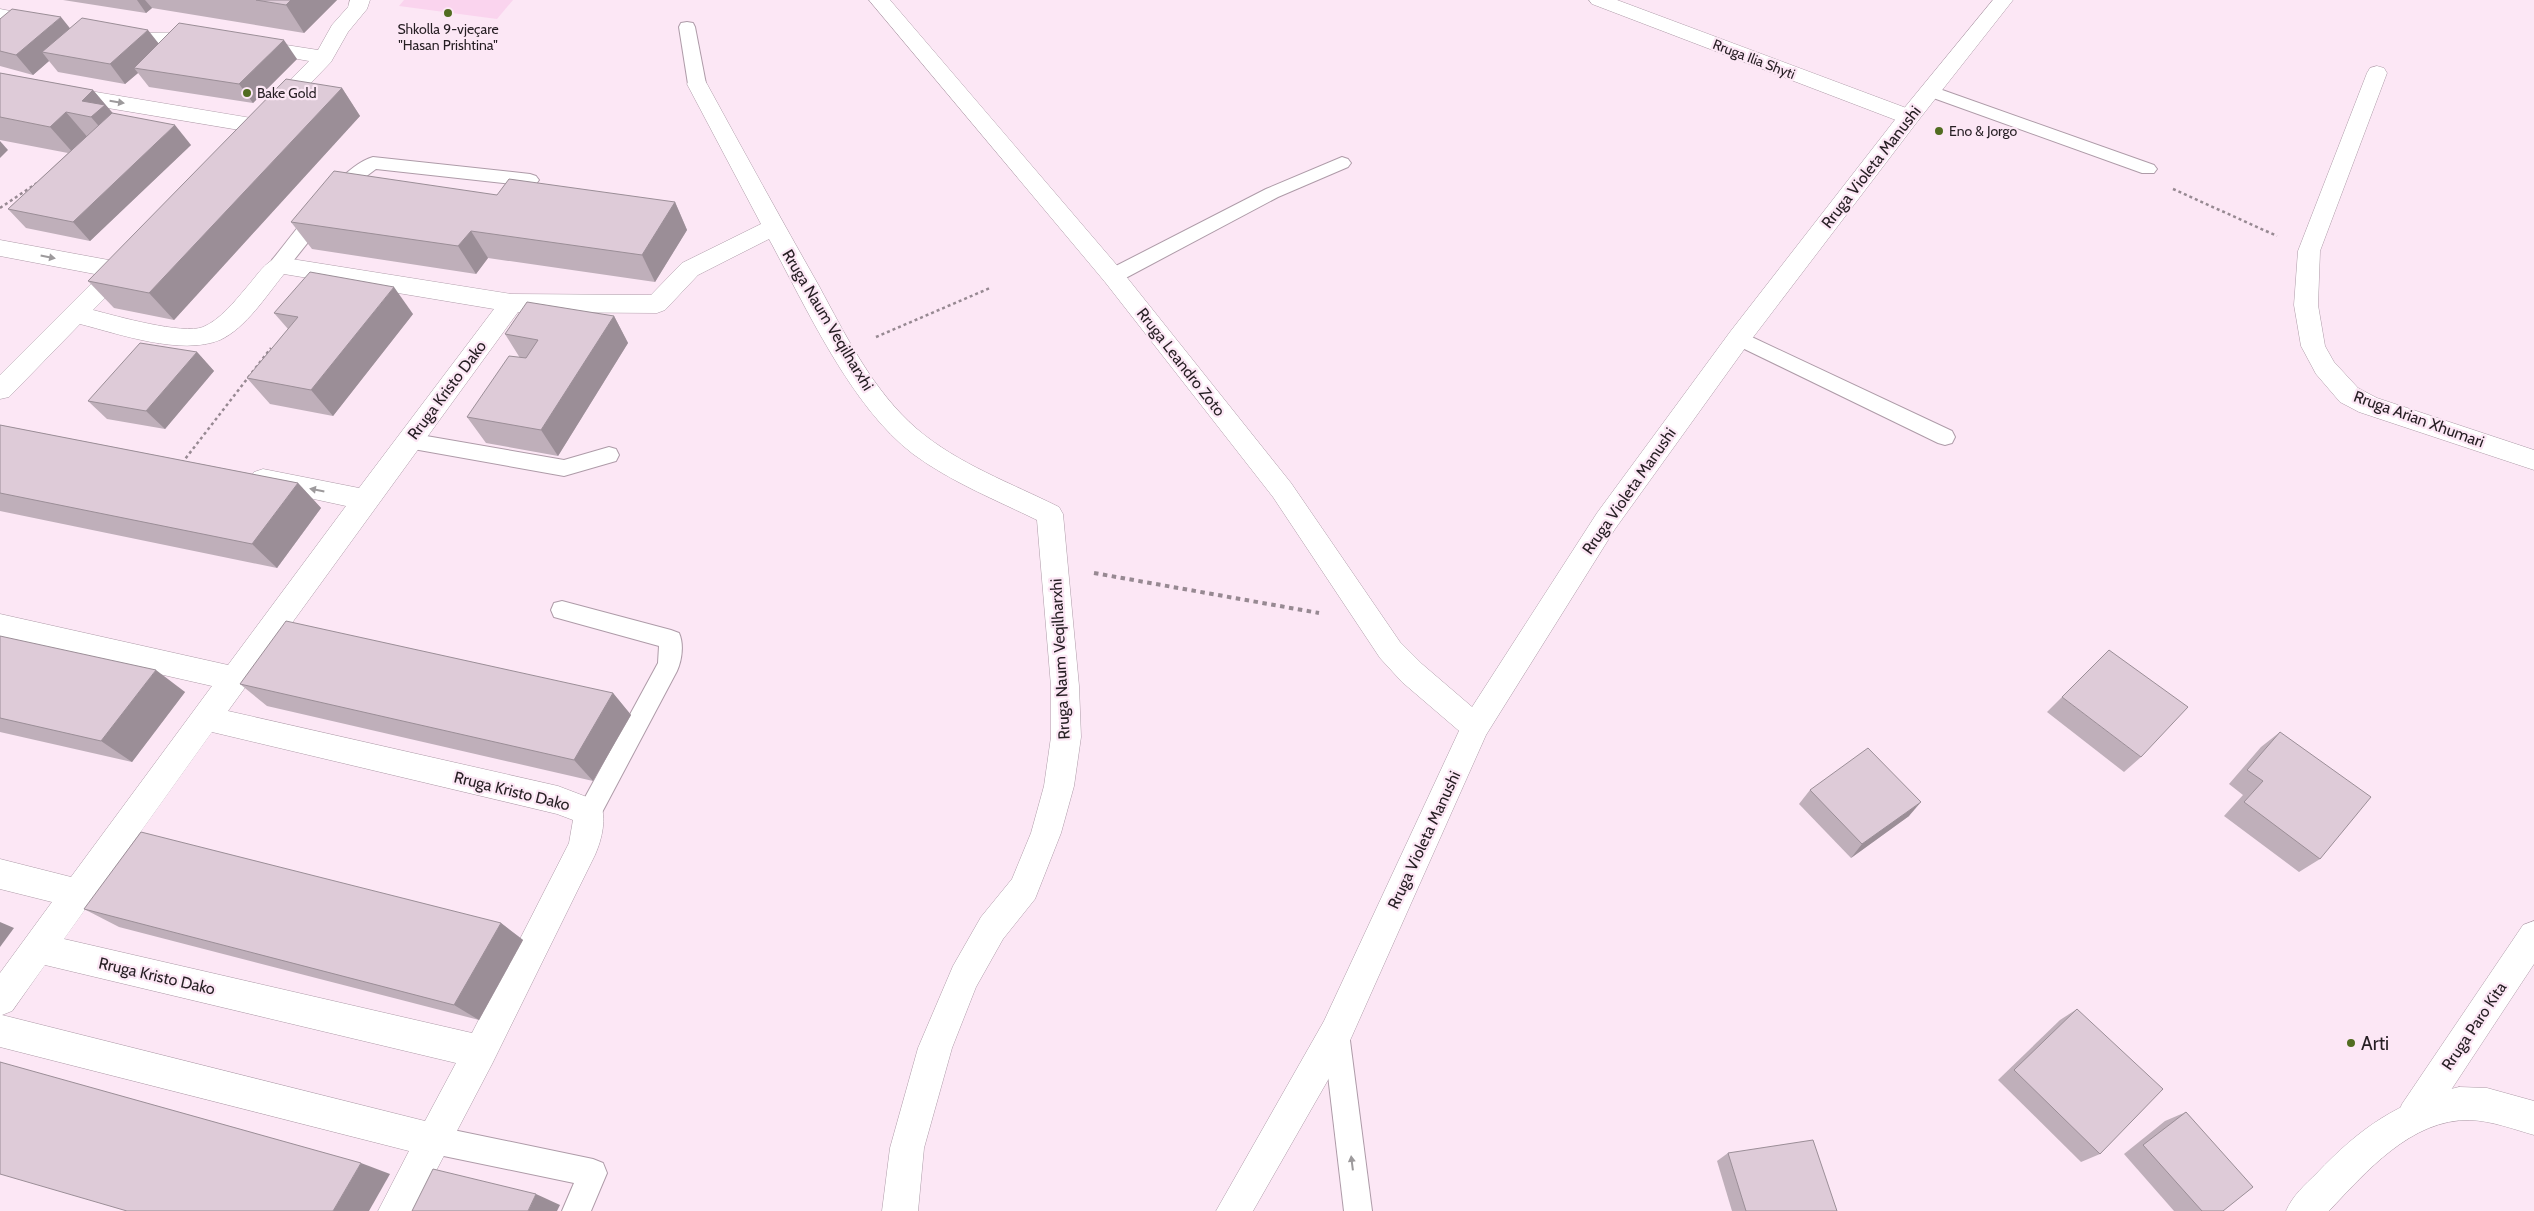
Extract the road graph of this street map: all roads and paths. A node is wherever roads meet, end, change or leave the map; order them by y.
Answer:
1 (360, 0) edge
2 (879, 0) edge
3 (1599, 0) edge
4 (2003, 0) edge
5 (0, 15) edge
6 (57, 25) edge
7 (687, 27) dead end
8 (95, 32) edge
9 (324, 57) junction
10 (2377, 73) dead end
11 (0, 83) edge
12 (698, 84) joint
13 (1931, 91) junction
14 (1909, 117) junction
15 (257, 126) junction
16 (237, 146) edge
17 (1342, 163) dead end
18 (2148, 169) joint
19 (48, 177) edge
20 (530, 180) edge
21 (0, 208) edge
22 (773, 228) junction
23 (0, 248) edge
24 (138, 250) edge
25 (2309, 251) junction
26 (279, 265) junction
27 (118, 270) junction
28 (1113, 276) junction
29 (990, 288) dead end
30 (511, 304) junction
31 (76, 315) junction
32 (1739, 338) junction
33 (271, 348) edge
34 (844, 350) junction
35 (0, 390) edge
36 (1945, 437) dead end
37 (409, 441) junction
38 (609, 455) dead end
39 (2534, 460) edge
40 (182, 463) joint
41 (365, 500) junction
42 (1056, 566) junction
43 (562, 610) dead end
44 (1370, 622) junction
45 (0, 626) edge
46 (235, 679) junction
47 (205, 718) junction
48 (1475, 727) junction
49 (589, 812) junction
50 (0, 874) edge
51 (78, 894) junction
52 (2534, 936) edge
53 (38, 948) junction
54 (2524, 966) edge
55 (0, 1000) edge
56 (0, 1031) edge
57 (1336, 1033) junction
58 (480, 1052) junction
59 (2414, 1116) junction
60 (2534, 1118) edge
61 (434, 1140) junction
62 (396, 1211) edge
63 (576, 1211) edge
64 (900, 1211) edge
65 (1234, 1211) edge
66 (1358, 1211) edge
67 (2304, 1211) edge

1 - 9 street
2 - 28 street, Rruga Leandro Zoto
3 - 14 street, Rruga Ilia Shyti
4 - 13 street, Rruga Violeta Manushi
5 - 6 street
7 - 12 lane, Rruga Naum Veqilharxhi
8 - 9 street
9 - 15 street
10 - 25 street, Rruga Arian Xhumari
11 -> 15 street
12 - 22 street, Rruga Naum Veqilharxhi
13 - 14 street, Rruga Violeta Manushi
13 - 18 lane
14 - 32 street, Rruga Violeta Manushi
15 - 16 street
17 - 28 lane
18 - 25 path
19 - 21 path
20 - 26 lane
22 - 30 street
22 - 34 street, Rruga Naum Veqilharxhi
23 -> 27 street
24 - 27 street
25 - 39 street, Rruga Arian Xhumari
26 - 30 street
26 - 31 street
27 - 31 street
28 - 44 street, Rruga Leandro Zoto
29 - 34 path
30 - 37 street, Rruga Kristo Dako
31 - 35 street
32 - 36 lane
32 - 48 street, Rruga Violeta Manushi
33 - 40 path
34 - 42 street, Rruga Naum Veqilharxhi
37 - 38 lane
37 - 41 street, Rruga Kristo Dako
41 -> 40 street
41 - 46 street, Rruga Kristo Dako
42 - 44 path
42 - 64 street, Rruga Naum Veqilharxhi
43 - 49 lane
44 - 48 street, Rruga Leandro Zoto
45 - 46 street
46 - 47 street, Rruga Kristo Dako
47 - 49 street, Rruga Kristo Dako
47 - 51 street, Rruga Kristo Dako
48 - 57 street, Rruga Violeta Manushi
49 - 58 street, Rruga Kristo Dako
50 - 51 street
51 - 53 street, Rruga Kristo Dako
52 - 54 street, Rruga Paro Kita
53 - 55 street, Rruga Kristo Dako
53 - 58 street, Rruga Kristo Dako
54 - 59 street, Rruga Paro Kita
56 - 61 street
57 - 65 street, Rruga Violeta Manushi
66 -> 57 lane
58 - 61 street, Rruga Kristo Dako
59 - 60 street
59 - 67 street
61 - 62 street, Rruga Kristo Dako
61 - 63 lane

